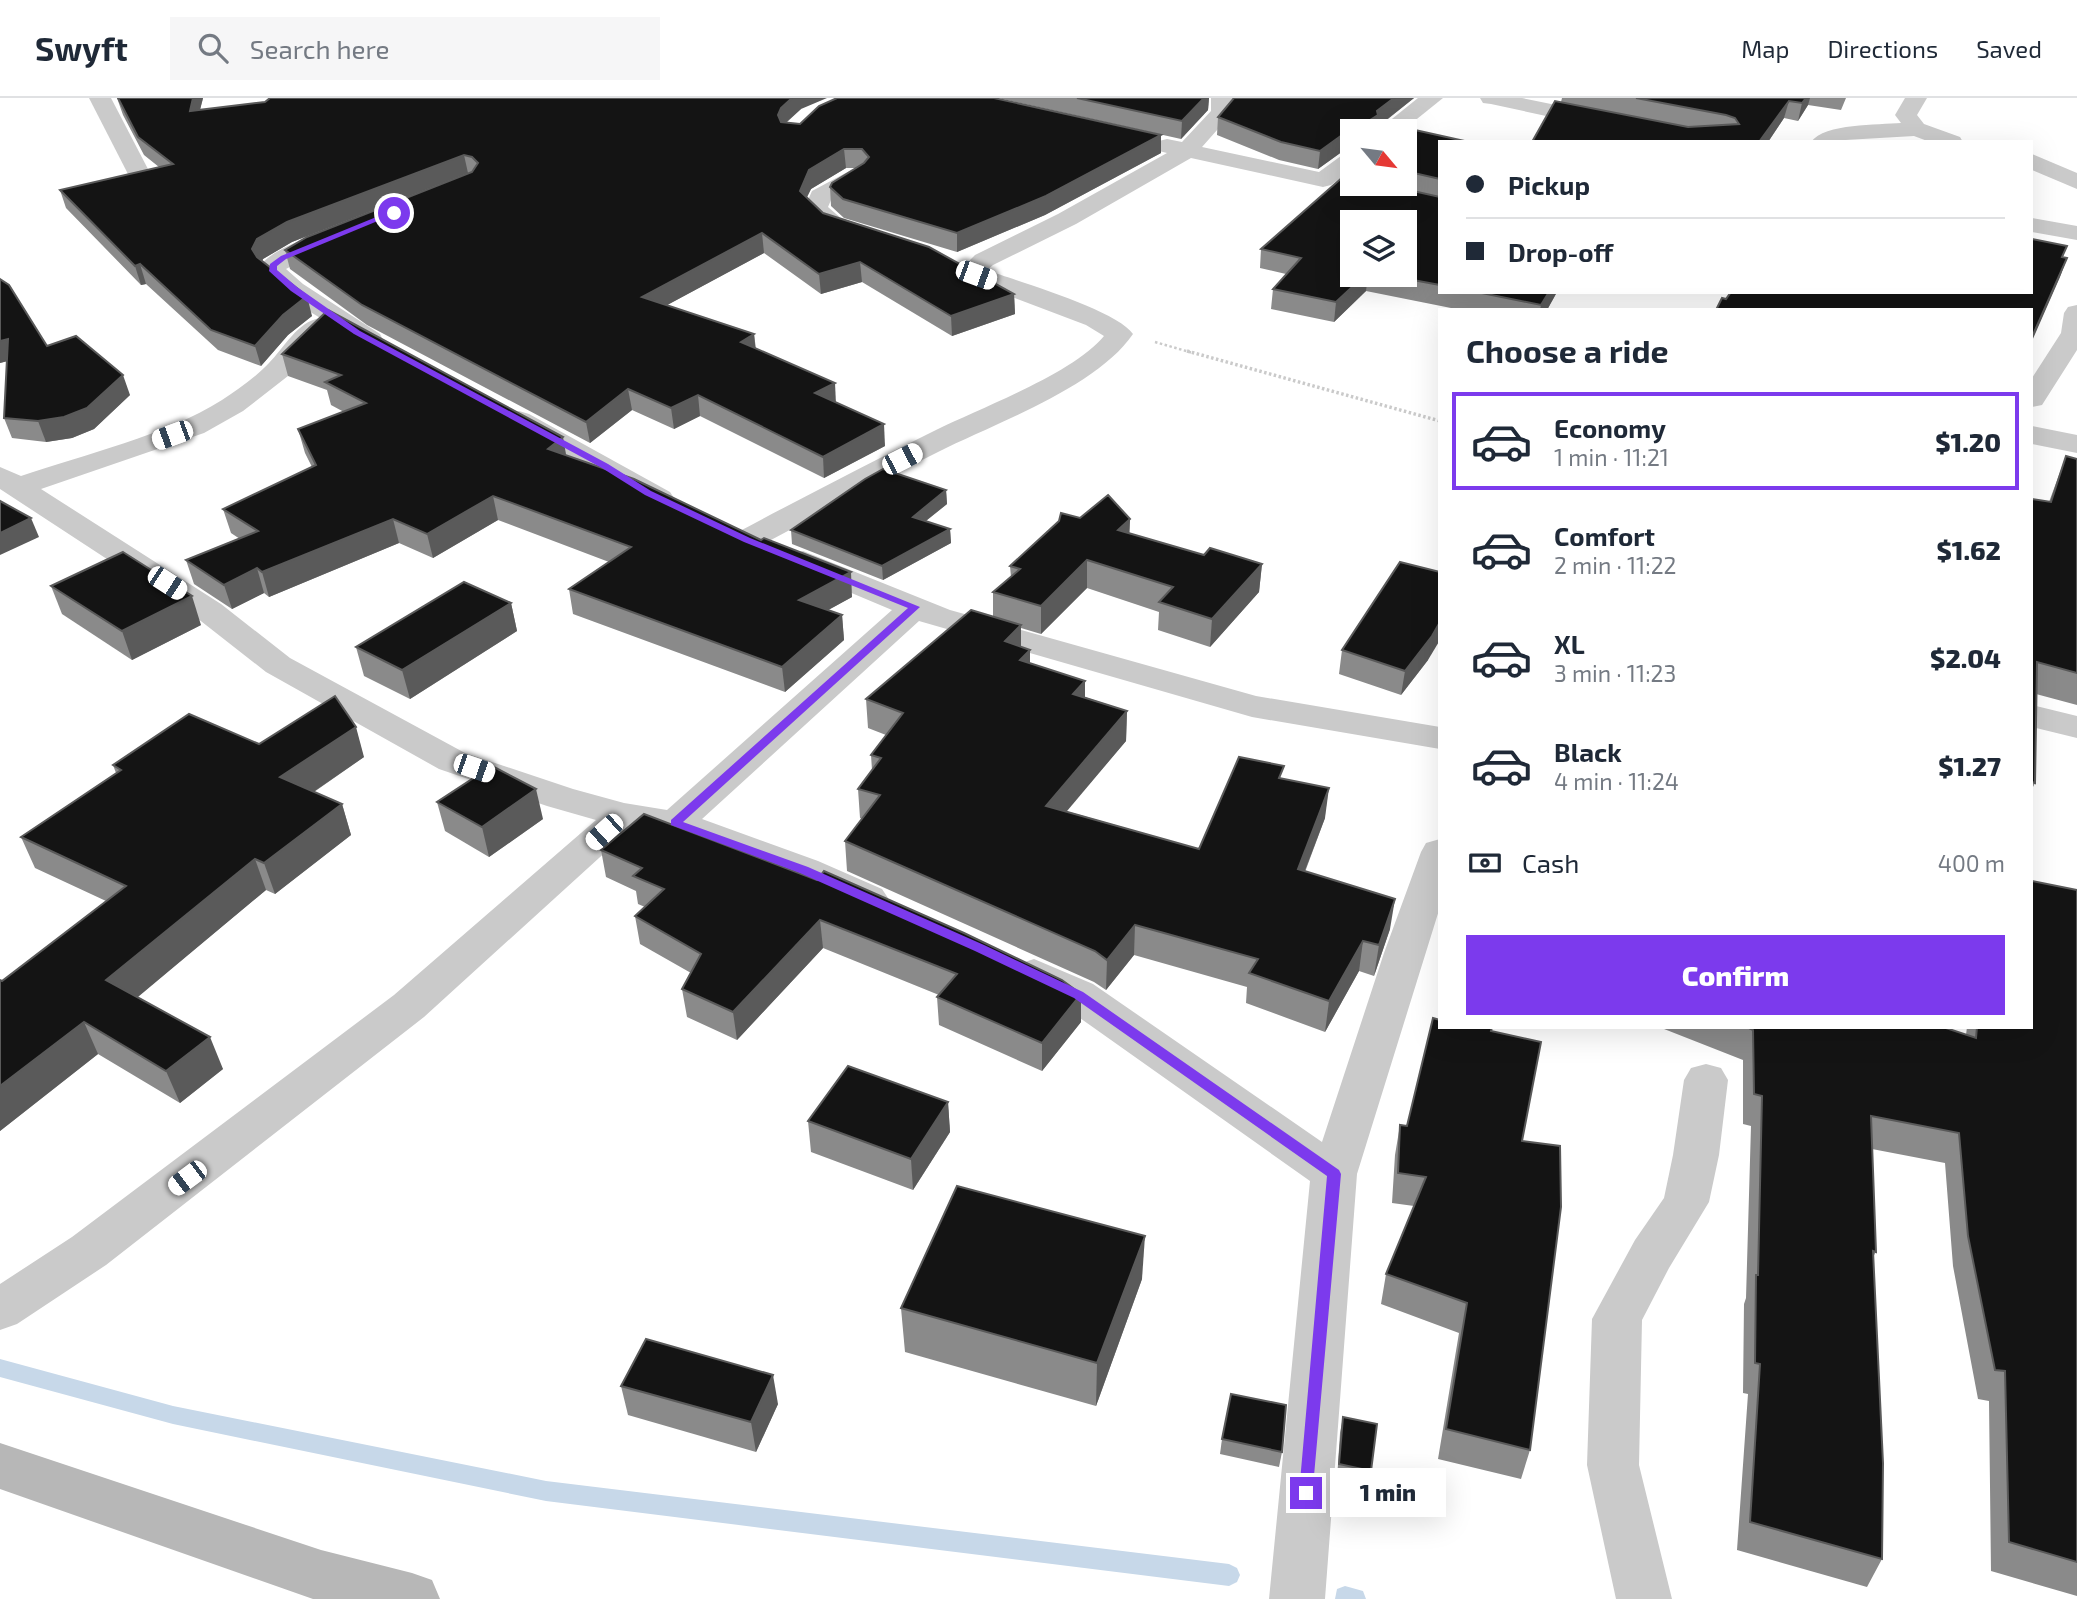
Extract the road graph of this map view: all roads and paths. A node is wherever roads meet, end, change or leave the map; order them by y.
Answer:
1 (100, 98) edge
2 (1222, 98) edge
3 (1432, 98) edge
4 (1491, 98) edge
5 (1916, 98) edge
6 (1404, 119) edge
7 (1629, 126) edge
8 (1916, 129) junction
9 (1827, 140) edge
10 (1946, 140) edge
11 (1147, 142) edge
12 (1186, 151) junction
13 (2033, 159) edge
14 (2033, 160) edge
15 (2077, 166) edge
16 (1340, 168) edge
17 (137, 171) edge
18 (855, 175) edge
19 (1323, 180) junction
20 (2077, 182) edge
21 (1340, 184) edge
22 (367, 224) edge
23 (2033, 225) edge
24 (2077, 233) edge
25 (884, 242) edge
26 (948, 262) edge
27 (974, 269) junction
28 (2077, 313) edge
29 (332, 316) junction
30 (1120, 334) junction
31 (392, 352) edge
32 (2033, 397) edge
33 (499, 409) edge
34 (1438, 420) edge
35 (2033, 435) edge
36 (2077, 444) edge
37 (9, 481) edge
38 (680, 509) edge
39 (915, 607) junction
40 (2033, 716) edge
41 (2077, 727) edge
42 (1438, 738) edge
43 (624, 815) junction
44 (675, 823) junction
45 (1438, 858) edge
46 (904, 914) edge
47 (1004, 960) edge
48 (1706, 1080) dead end
49 (1334, 1174) junction
50 (0, 1310) edge
51 (0, 1466) edge
52 (412, 1599) edge
53 (1297, 1599) edge
54 (1644, 1599) edge

1 - 17 street
2 - 12 street
3 - 6 street
4 - 7 street
5 - 8 street
8 - 9 street
8 - 10 street
11 - 12 street
12 - 19 street
12 - 27 street
13 - 15 street
14 - 20 street
16 - 19 street
18 - 25 street
19 - 21 street
22 - 29 street
23 - 24 street
26 - 27 street
27 - 30 street
28 - 32 street
29 - 31 street
29 - 37 street
30 - 34 path
30 - 39 street
33 - 38 street
35 - 36 street
37 - 43 street
39 - 42 street
39 - 44 street
40 - 41 street
43 - 44 street
43 - 50 street
44 - 46 street
45 - 49 street
47 - 49 street
48 - 54 street
49 - 53 street
51 - 52 street

